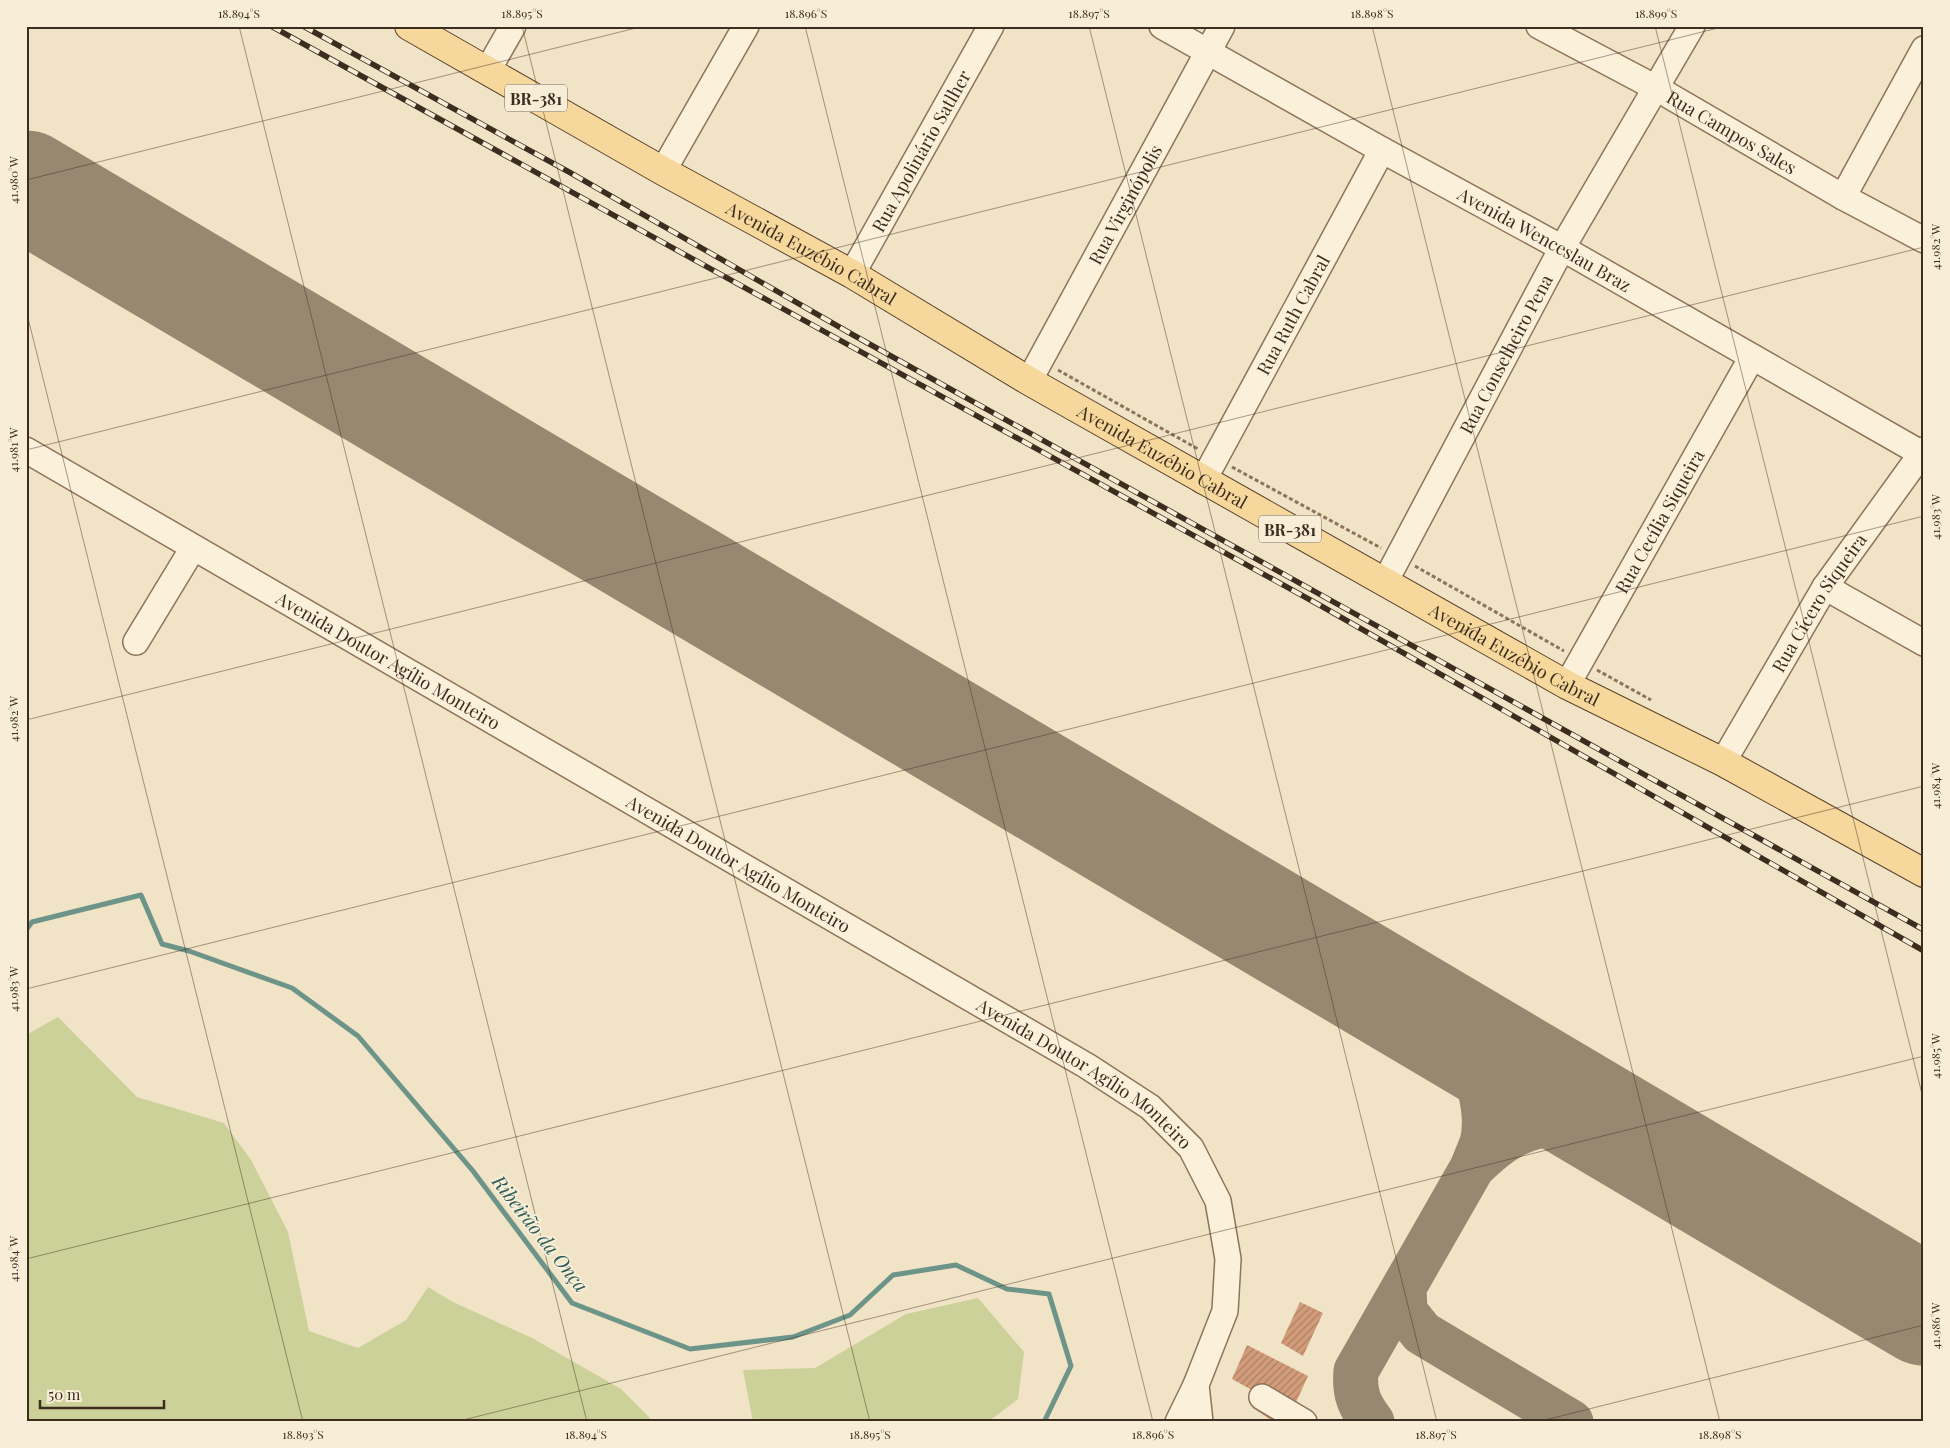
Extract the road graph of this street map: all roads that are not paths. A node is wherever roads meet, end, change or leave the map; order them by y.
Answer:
1 (409, 26) edge
2 (513, 26) edge
3 (746, 26) edge
4 (991, 26) edge
5 (1162, 26) edge
6 (1222, 26) edge
7 (1539, 26) edge
8 (1692, 26) edge
9 (1924, 48) edge
10 (1208, 52) junction
11 (488, 70) junction
12 (1656, 88) junction
13 (1382, 150) junction
14 (663, 171) junction
15 (1843, 197) junction
16 (1924, 240) edge
17 (1562, 248) junction
18 (852, 274) junction
19 (1752, 357) junction
20 (1035, 371) junction
21 (26, 450) edge
22 (1923, 453) edge
23 (1210, 469) junction
24 (193, 548) junction
25 (1385, 582) junction
26 (1825, 587) junction
27 (136, 642) dead end
28 (1924, 643) edge
29 (1567, 686) junction
30 (1723, 762) junction
31 (1924, 873) edge
32 (1196, 1385) junction
33 (1262, 1397) dead end
34 (1178, 1422) edge
35 (1200, 1422) edge
36 (1304, 1422) edge

1 - 11 main road, Avenida Euzébio Cabral / BR-381
2 - 11 street
3 - 14 street
4 - 18 street, Rua Apolinário Satlher
5 - 10 street, Avenida Wenceslau Braz
6 - 10 street, Rua Virginópolis
7 - 12 street, Rua Campos Sales
8 - 12 street, Rua Conselheiro Pena
9 - 15 street
10 - 13 street, Avenida Wenceslau Braz
10 - 20 street, Rua Virginópolis
11 - 14 main road, Avenida Euzébio Cabral / BR-381
12 - 15 street, Rua Campos Sales
12 - 17 street, Rua Conselheiro Pena
13 - 17 street, Avenida Wenceslau Braz
13 - 23 street, Rua Ruth Cabral
14 - 18 main road, Avenida Euzébio Cabral / BR-381
15 - 16 street, Rua Campos Sales
17 - 19 street, Avenida Wenceslau Braz
17 - 25 street, Rua Conselheiro Pena
18 - 20 main road, Avenida Euzébio Cabral / BR-381
19 - 22 street, Avenida Wenceslau Braz
19 - 29 street, Rua Cecília Siqueira
20 - 23 main road, Avenida Euzébio Cabral / BR-381
21 - 24 street, Avenida Doutor Agílio Monteiro
22 - 26 street, Rua Cícero Siqueira
23 - 25 main road, Avenida Euzébio Cabral / BR-381
24 - 27 street
24 - 32 street, Avenida Doutor Agílio Monteiro
25 - 29 main road, Avenida Euzébio Cabral / BR-381
26 - 28 street
26 - 30 street, Rua Cícero Siqueira
29 - 30 main road, Avenida Euzébio Cabral / BR-381
30 - 31 main road, Avenida Euzébio Cabral / BR-381
32 - 34 street
32 - 35 street, Avenida Doutor Agílio Monteiro
33 - 36 street

